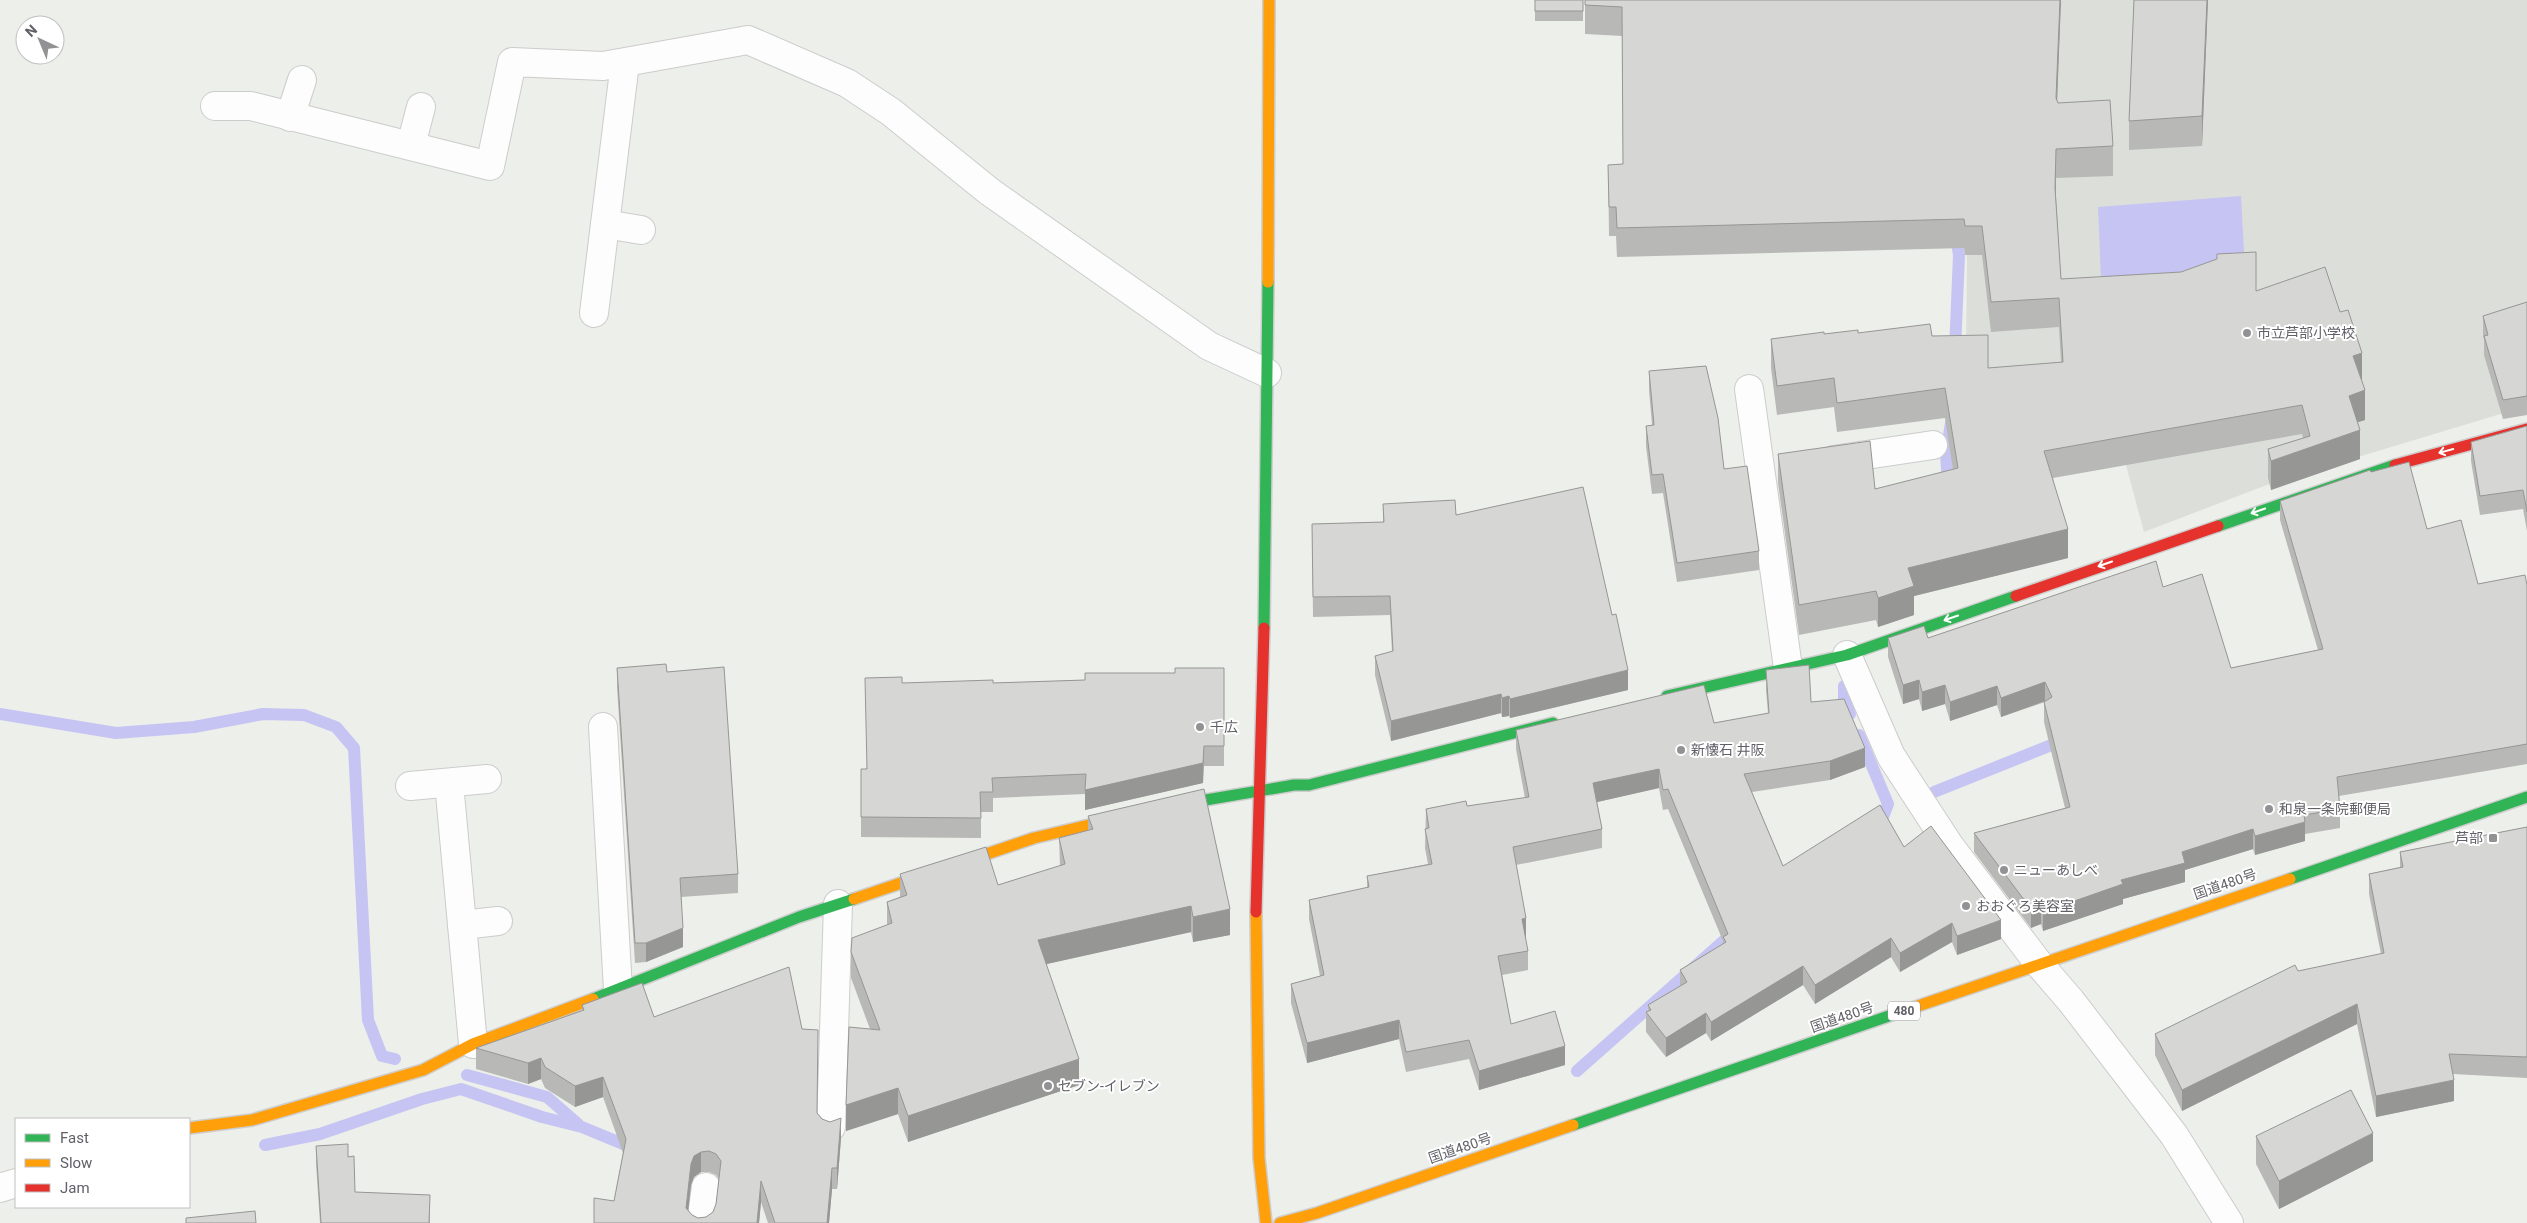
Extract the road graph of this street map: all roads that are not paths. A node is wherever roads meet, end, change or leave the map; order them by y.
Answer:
1 (1269, 0) edge
2 (625, 63) junction
3 (302, 80) dead end
4 (215, 106) dead end
5 (421, 107) dead end
6 (290, 116) junction
7 (411, 146) junction
8 (605, 224) junction
9 (641, 230) dead end
10 (594, 313) dead end
11 (1267, 373) junction
12 (1749, 389) dead end
13 (2527, 429) edge
14 (1934, 445) dead end
15 (1760, 470) junction
16 (1847, 655) junction
17 (1788, 668) junction
18 (1652, 700) edge
19 (1565, 720) edge
20 (603, 727) dead end
21 (487, 779) dead end
22 (448, 783) junction
23 (410, 786) dead end
24 (1261, 791) junction
25 (2527, 797) edge
26 (1156, 810) edge
27 (1137, 814) edge
28 (838, 904) junction
29 (498, 921) dead end
30 (462, 925) junction
31 (2039, 964) junction
32 (618, 990) junction
33 (473, 1044) junction
34 (832, 1127) edge
35 (190, 1128) edge
36 (15, 1182) edge
37 (706, 1187) dead end
38 (0, 1188) edge
39 (701, 1223) edge
40 (1266, 1223) edge
41 (1280, 1223) edge
42 (2229, 1223) edge

1 - 11 main road
2 - 7 street
2 - 8 street
2 - 11 street
3 - 6 street
4 - 6 street
5 - 7 street
6 - 7 street
8 - 9 street
8 - 10 street
11 - 24 main road
12 - 15 street
13 -> 16 main road
14 - 15 street
15 - 17 street
16 - 17 main road
16 - 31 street
17 - 18 main road
19 - 24 main road
20 - 32 street
21 - 22 street
22 - 23 street
22 - 30 street
24 - 26 main road
24 - 40 main road
25 - 31 main road, 国道480号 / 480
27 - 28 main road
28 - 32 main road
28 - 34 street
29 - 30 street
30 - 33 street
31 - 41 main road, 国道480号 / 480
31 - 42 street
32 - 33 main road
33 - 35 main road
36 - 38 street
37 - 39 street

